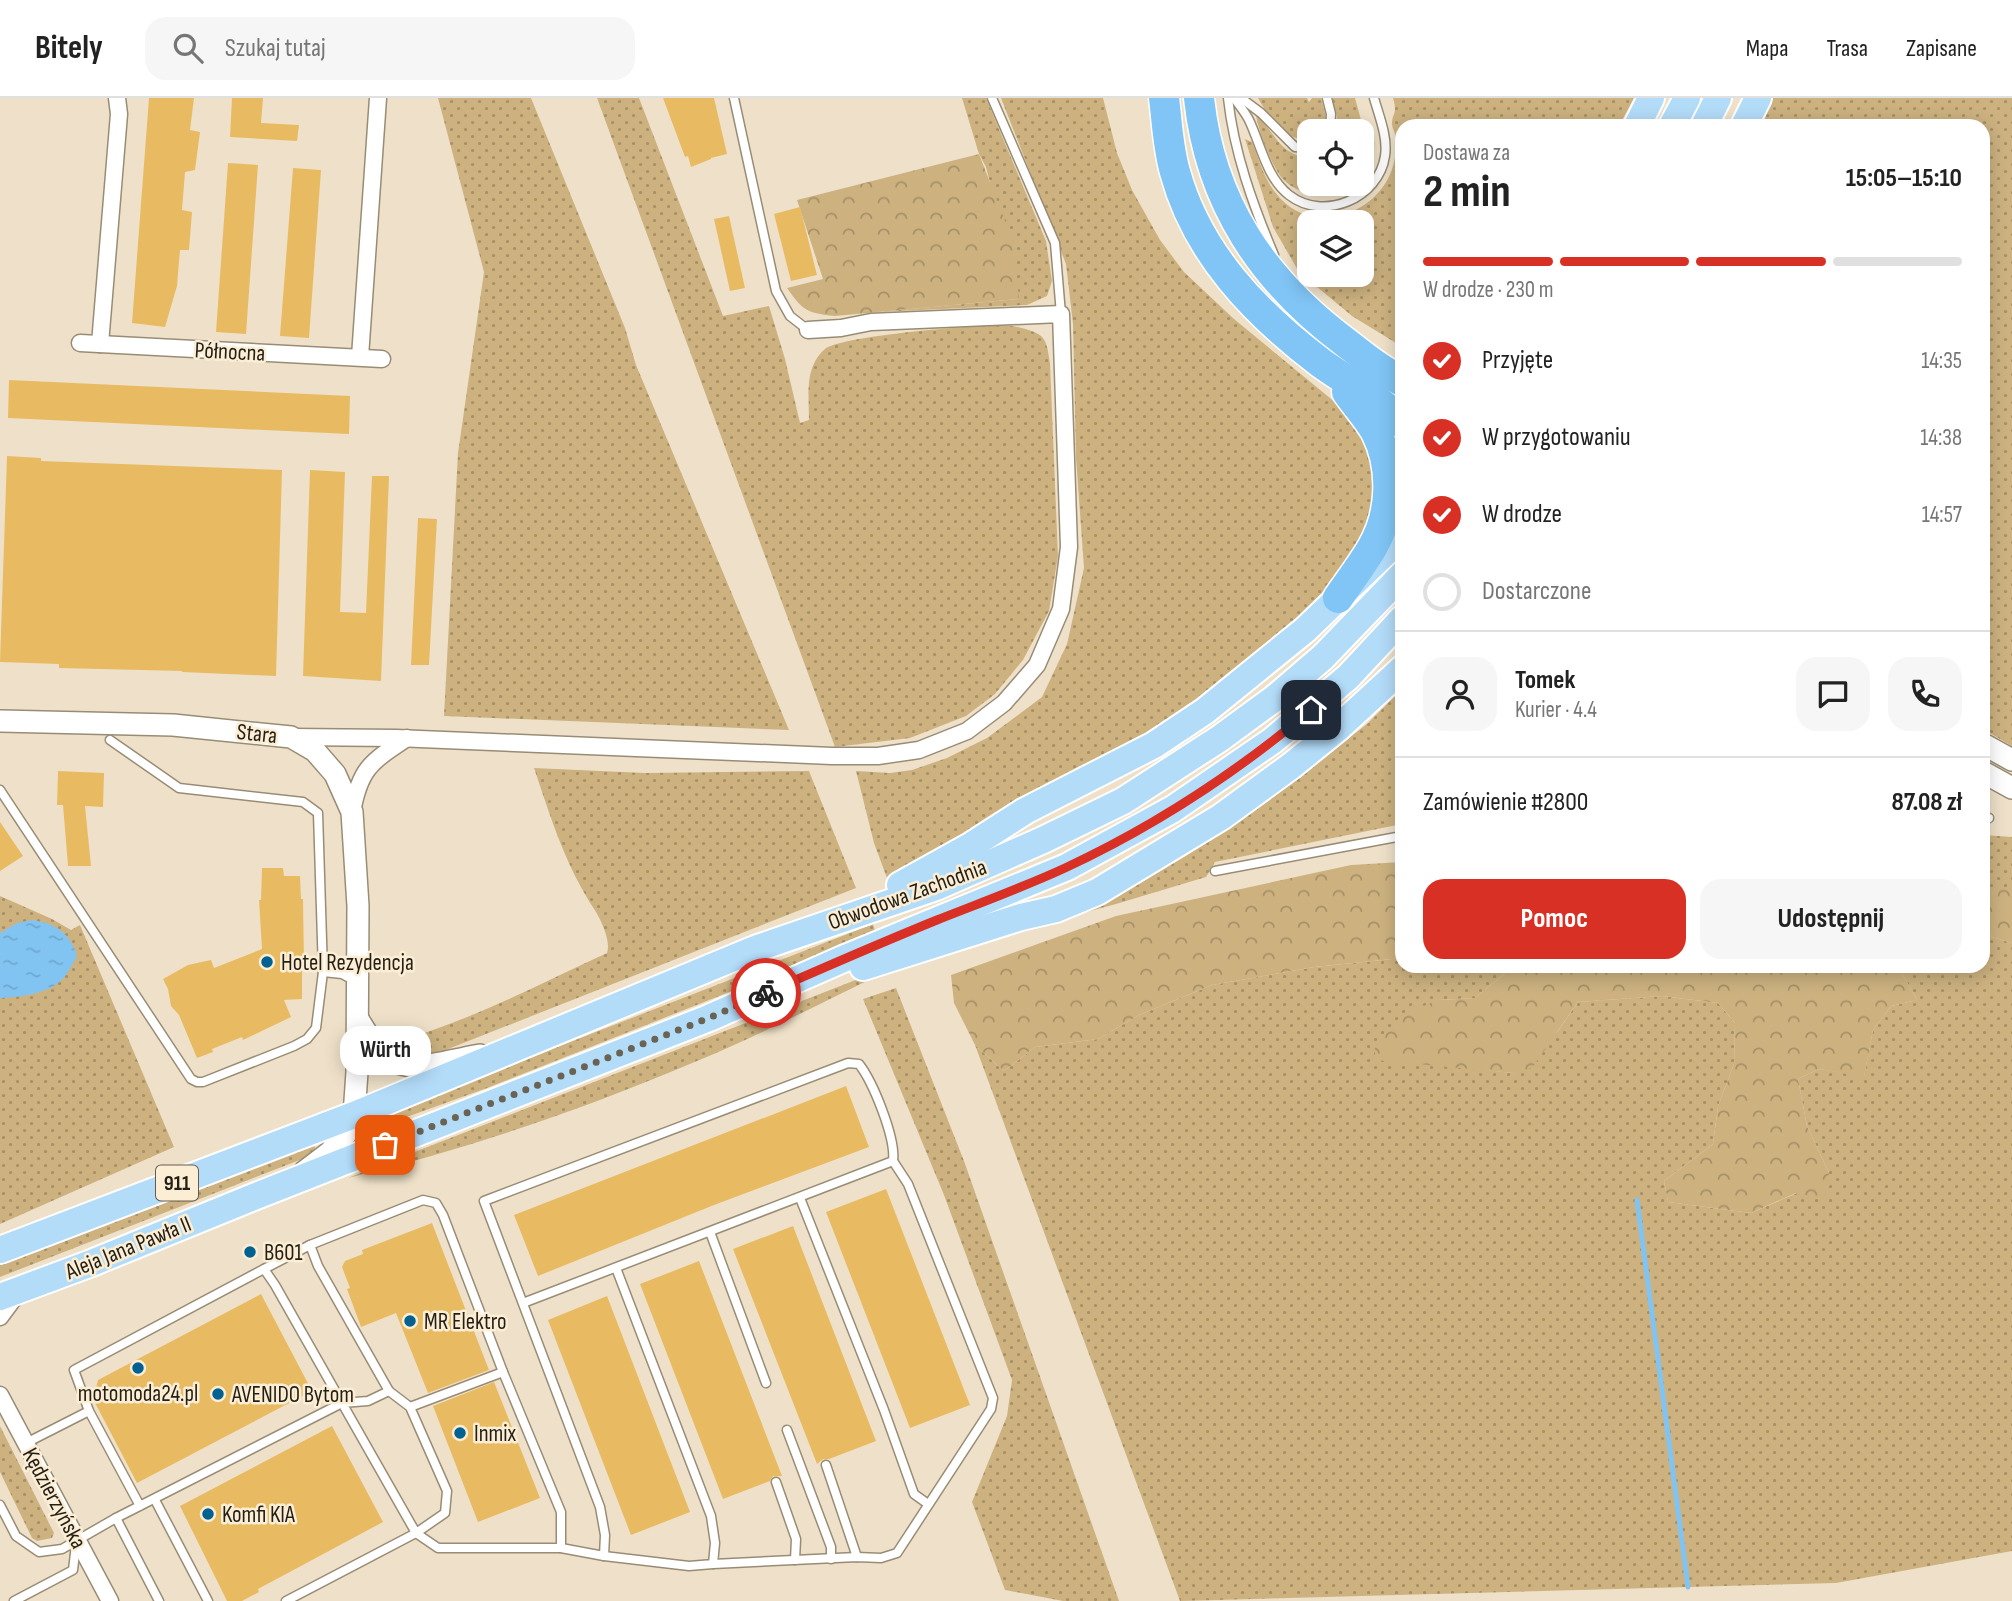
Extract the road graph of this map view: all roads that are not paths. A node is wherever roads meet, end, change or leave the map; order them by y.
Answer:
1 (117, 98) edge
2 (378, 98) edge
3 (734, 98) edge
4 (992, 98) edge
5 (1164, 98) edge
6 (1199, 98) edge
7 (1228, 98) edge
8 (1234, 98) edge
9 (1241, 98) edge
10 (1327, 98) edge
11 (1374, 98) edge
12 (1651, 98) edge
13 (1687, 98) edge
14 (1718, 98) edge
15 (1758, 98) edge
16 (1331, 119) edge
17 (1640, 119) edge
18 (1676, 119) edge
19 (1708, 119) edge
20 (1748, 119) edge
21 (1297, 147) edge
22 (1246, 239) junction
23 (1279, 268) junction
24 (1061, 314) junction
25 (808, 330) joint
26 (80, 344) dead end
27 (100, 344) junction
28 (1395, 353) edge
29 (360, 357) junction
30 (382, 359) dead end
31 (1333, 372) junction
32 (1395, 376) edge
33 (1395, 416) edge
34 (1395, 540) edge
35 (1394, 584) edge
36 (1338, 598) junction
37 (1395, 627) edge
38 (1395, 675) edge
39 (0, 721) edge
40 (110, 732) junction
41 (291, 737) junction
42 (407, 738) junction
43 (1990, 748) edge
44 (2012, 760) edge
45 (1990, 776) edge
46 (2012, 788) edge
47 (0, 790) edge
48 (352, 812) junction
49 (1395, 837) edge
50 (1215, 871) dead end
51 (841, 918) junction
52 (323, 972) junction
53 (358, 987) junction
54 (709, 1018) junction
55 (358, 1019) junction
56 (511, 1050) junction
57 (354, 1115) junction
58 (894, 1161) junction
59 (256, 1196) junction
60 (800, 1198) junction
61 (710, 1232) junction
62 (310, 1245) junction
63 (0, 1250) edge
64 (616, 1268) junction
65 (264, 1269) junction
66 (11, 1293) edge
67 (523, 1303) junction
68 (0, 1317) edge
69 (503, 1372) junction
70 (766, 1383) dead end
71 (388, 1391) junction
72 (0, 1395) edge
73 (342, 1403) junction
74 (410, 1407) junction
75 (89, 1411) junction
76 (787, 1430) dead end
77 (26, 1443) junction
78 (826, 1465) dead end
79 (776, 1482) dead end
80 (155, 1500) junction
81 (928, 1504) junction
82 (0, 1505) edge
83 (140, 1506) junction
84 (116, 1518) junction
85 (416, 1533) junction
86 (77, 1539) junction
87 (561, 1548) junction
88 (604, 1556) junction
89 (857, 1557) junction
90 (831, 1559) junction
91 (795, 1560) junction
92 (713, 1564) junction
93 (15, 1601) edge
94 (110, 1601) edge
95 (159, 1601) edge
96 (208, 1601) edge
97 (286, 1601) edge

1 - 27 street
2 - 29 street
3 - 25 lane
4 - 24 lane
5 - 31 highway
6 - 22 highway
7 - 23 lane
8 - 11 lane
9 - 21 lane
10 - 16 lane
12 - 17 main road
13 - 18 main road
14 - 19 main road
15 - 20 main road
22 - 23 highway
22 - 32 highway
23 - 28 highway
24 - 25 street
24 - 42 street
26 - 27 street, Północna
27 - 29 street, Północna
29 - 30 street, Północna
31 - 33 highway
31 - 36 highway
34 - 36 main road
35 - 51 main road, Obwodowa Zachodnia / 911
36 - 51 main road
37 - 54 main road, Obwodowa Zachodnia / 911
38 - 54 main road
39 - 40 street, Stara
40 - 41 street, Stara
40 - 52 lane
41 - 42 street
41 - 48 street, Stara
42 - 48 street
43 - 44 street
45 - 46 street
47 - 52 lane
48 - 53 street, Stara
49 - 50 lane
51 - 56 main road, Obwodowa Zachodnia / 911
52 - 53 lane
53 - 55 street, Stara
54 - 59 main road, Obwodowa Zachodnia / 911
55 - 56 street
55 - 57 street, Stara
56 - 57 main road, Obwodowa Zachodnia / 911
57 - 59 street, Stara
57 - 63 main road, Aleja Jana Pawła II / 911
58 - 60 lane
58 - 67 lane
58 - 81 lane
59 - 66 main road, Aleja Jana Pawła II / 911
60 - 61 lane
60 - 81 lane
61 - 64 lane
61 - 70 lane
62 - 65 lane
62 - 69 lane
62 - 71 lane
64 - 67 lane
64 - 92 lane
65 - 73 lane
65 - 75 lane
66 - 68 street
67 - 88 lane
69 - 74 lane
69 - 87 lane
71 - 73 lane
71 - 74 lane
72 - 77 street, Kędzierzyńska
73 - 80 lane
73 - 85 lane
74 - 85 lane
75 - 77 lane
75 - 83 lane
76 - 90 lane
77 - 86 street, Kędzierzyńska
78 - 89 lane
79 - 91 lane
80 - 83 lane
80 - 96 lane
81 - 89 lane
82 - 86 lane
83 - 84 lane
84 - 86 lane
84 - 95 lane
85 - 87 lane
85 - 97 lane
86 - 93 lane
86 - 94 street, Kędzierzyńska
87 - 88 lane
88 - 92 lane
89 - 90 lane
90 - 91 lane
91 - 92 lane

